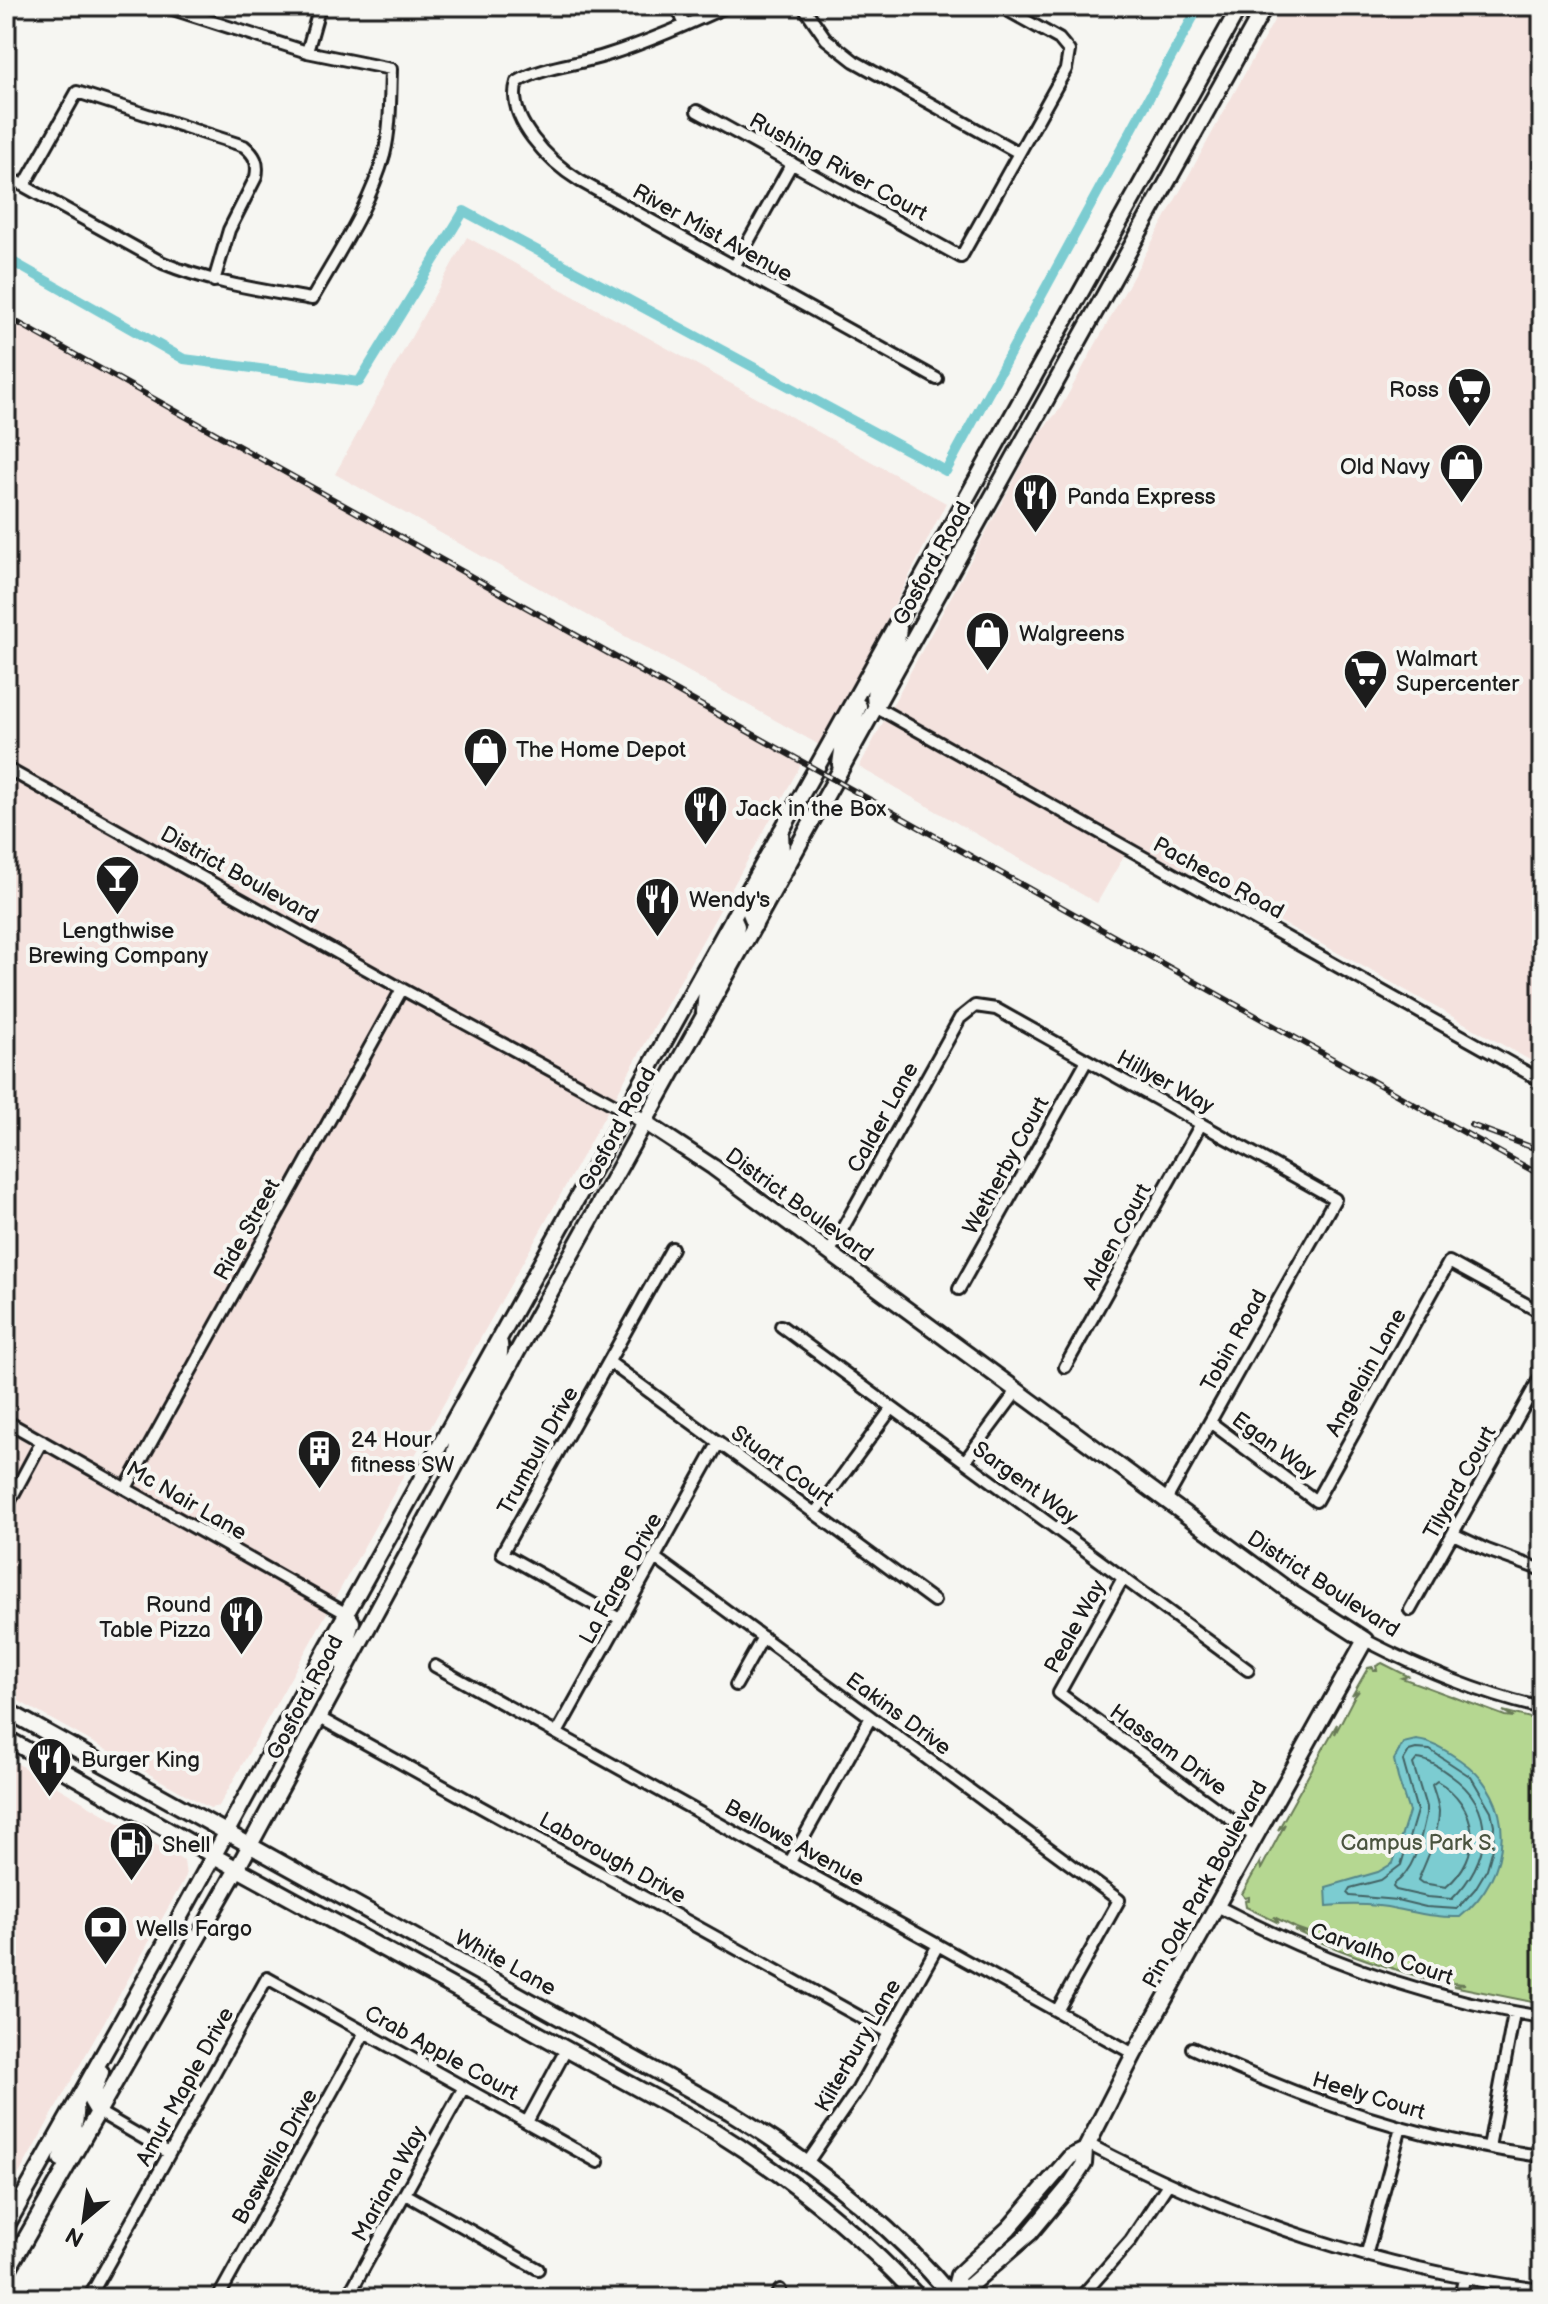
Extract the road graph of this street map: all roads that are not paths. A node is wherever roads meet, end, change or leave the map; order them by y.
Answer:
1 (163, 6) edge
2 (320, 6) edge
3 (677, 6) edge
4 (728, 6) edge
5 (803, 6) edge
6 (1000, 6) edge
7 (1240, 6) edge
8 (1265, 6) edge
9 (685, 25) junction
10 (307, 52) junction
11 (697, 111) dead end
12 (1019, 153) junction
13 (792, 163) junction
14 (6, 176) edge
15 (24, 186) junction
16 (734, 267) junction
17 (214, 281) junction
18 (937, 379) dead end
19 (901, 616) junction
20 (859, 692) junction
21 (876, 707) junction
22 (6, 768) edge
23 (840, 773) junction
24 (781, 831) junction
25 (733, 917) junction
26 (755, 925) junction
27 (402, 989) junction
28 (975, 1006) joint
29 (703, 1020) junction
30 (1087, 1060) junction
31 (1542, 1081) edge
32 (626, 1111) junction
33 (644, 1121) junction
34 (1201, 1124) junction
35 (1335, 1199) joint
36 (672, 1248) dead end
37 (829, 1253) junction
38 (959, 1289) dead end
39 (1542, 1313) edge
40 (781, 1326) dead end
41 (500, 1340) junction
42 (609, 1362) junction
43 (1065, 1367) dead end
44 (1542, 1374) edge
45 (1017, 1391) junction
46 (892, 1408) junction
47 (6, 1421) edge
48 (1210, 1422) junction
49 (42, 1441) junction
50 (719, 1442) junction
51 (965, 1461) junction
52 (446, 1479) junction
53 (126, 1488) junction
54 (1166, 1500) junction
55 (1316, 1501) joint
56 (6, 1508) edge
57 (815, 1513) junction
58 (1453, 1534) junction
59 (655, 1558) junction
60 (1542, 1570) edge
61 (1123, 1578) junction
62 (934, 1601) dead end
63 (1410, 1610) dead end
64 (347, 1614) junction
65 (620, 1619) junction
66 (763, 1637) junction
67 (1365, 1640) junction
68 (435, 1666) dead end
69 (1248, 1670) dead end
70 (736, 1685) dead end
71 (1059, 1693) joint
72 (1542, 1708) edge
73 (6, 1710) edge
74 (322, 1710) junction
75 (871, 1717) junction
76 (557, 1733) junction
77 (6, 1738) edge
78 (228, 1832) junction
79 (1255, 1837) junction
80 (250, 1844) junction
81 (214, 1856) junction
82 (790, 1862) junction
83 (237, 1869) junction
84 (1217, 1906) junction
85 (938, 1945) junction
86 (267, 1978) joint
87 (127, 2009) junction
88 (1057, 2011) junction
89 (1514, 2013) junction
90 (1542, 2017) edge
91 (365, 2032) junction
92 (889, 2033) junction
93 (567, 2048) junction
94 (1192, 2048) dead end
95 (1134, 2054) junction
96 (464, 2087) junction
97 (75, 2104) junction
98 (97, 2111) junction
99 (527, 2122) junction
100 (1401, 2127) junction
101 (1086, 2147) junction
102 (1489, 2147) junction
103 (169, 2153) junction
104 (1542, 2156) edge
105 (598, 2162) dead end
106 (807, 2163) junction
107 (1168, 2184) junction
108 (405, 2194) junction
109 (6, 2227) edge
110 (25, 2240) junction
111 (1366, 2256) junction
112 (538, 2269) dead end
113 (6, 2273) edge
114 (1464, 2279) junction
115 (1542, 2290) edge
116 (949, 2294) edge
117 (89, 2298) edge
118 (218, 2298) edge
119 (347, 2298) edge
120 (919, 2298) edge
121 (1080, 2298) edge
122 (1460, 2298) edge

1 - 10 street
2 - 10 street
3 - 9 street
4 - 9 street
5 - 12 street
6 - 12 street
7 - 19 main road, Gosford Road
8 - 21 main road, Gosford Road
9 - 16 street, River Mist Avenue
10 - 17 street
11 - 13 street, Rushing River Court
12 - 13 street, Rushing River Court
13 - 16 street
14 - 15 street
15 - 17 street
15 - 17 street
16 - 18 street, River Mist Avenue
19 - 20 main road, Gosford Road
19 - 21 main road
20 - 23 main road
20 - 24 main road, Gosford Road
21 - 23 main road, Gosford Road
21 - 31 street, Pacheco Road
22 - 27 street, District Boulevard
23 - 26 main road, Gosford Road
24 - 25 main road, Gosford Road
24 - 26 main road
25 - 29 main road
25 - 32 main road, Gosford Road
26 - 29 main road, Gosford Road
27 - 32 street, District Boulevard
27 - 53 street, Ride Street
28 - 30 street, Hillyer Way
28 - 37 street, Calder Lane
29 - 33 main road, Gosford Road
30 - 34 street, Hillyer Way
30 - 38 street, Wetherby Court
32 - 33 main road, District Boulevard
32 - 41 main road, Gosford Road
33 - 37 main road, District Boulevard
33 - 52 main road, Gosford Road
34 - 35 street, Hillyer Way
34 - 43 street, Alden Court
35 - 48 street, Tobin Road
36 - 42 street, Trumbull Drive
37 - 45 main road, District Boulevard
39 - 55 street, Angelain Lane
40 - 46 street, Sargent Way
41 - 52 main road
41 - 64 main road, Gosford Road
42 - 50 street, Stuart Court
42 - 65 street, Trumbull Drive
44 - 58 street, Tilyard Court
45 - 51 street
45 - 54 main road, District Boulevard
46 - 51 street, Sargent Way
46 - 57 street
47 - 49 street, Mc Nair Lane
48 - 54 street, Tobin Road
48 - 55 street, Egan Way
49 - 53 street, Mc Nair Lane
49 - 56 street
50 - 57 street, Stuart Court
50 - 59 street, La Farge Drive
51 - 61 street, Sargent Way
52 - 74 main road, Gosford Road
53 - 64 street, Mc Nair Lane
54 - 67 main road, District Boulevard
57 - 62 street, Stuart Court
58 - 60 street
58 - 63 street, Tilyard Court
59 - 65 street, La Farge Drive
59 - 66 street, Eakins Drive
61 - 69 street, Sargent Way
61 - 71 street, Peale Way
64 - 74 main road
64 - 78 main road, Gosford Road
65 - 76 street, La Farge Drive
66 - 70 street
66 - 75 street, Eakins Drive
67 - 72 street, District Boulevard
67 - 79 main road, Pin Oak Park Boulevard
68 - 76 street, Bellows Avenue
71 - 79 street, Hassam Drive
73 - 78 main road, White Lane
74 - 80 main road, Gosford Road
74 - 92 street, Laborough Drive
75 - 82 street
75 - 88 street, Eakins Drive
76 - 82 street, Bellows Avenue
77 - 81 main road, White Lane
78 - 80 main road, White Lane
78 - 81 main road, Gosford Road
79 - 84 main road, Pin Oak Park Boulevard
80 - 83 main road, Gosford Road
80 - 106 main road, White Lane
81 - 83 main road, White Lane
81 - 87 main road, Gosford Road
82 - 85 street, Bellows Avenue
83 - 93 main road, White Lane
83 - 98 main road, Gosford Road
84 - 89 street, Carvalho Court
84 - 95 main road, Pin Oak Park Boulevard
85 - 88 street, Bellows Avenue
85 - 92 street, Kilterbury Lane
86 - 91 street, Crab Apple Court
86 - 103 street, Amur Maple Drive
87 - 97 main road, Gosford Road
87 - 98 main road
88 - 95 street, Bellows Avenue
89 - 90 street, Carvalho Court
89 - 102 street
91 - 96 street, Crab Apple Court
91 - 118 street, Boswellia Drive
92 - 106 street, Kilterbury Lane
93 - 99 street
93 - 120 main road, White Lane
94 - 100 street, Heely Court
95 - 101 main road, Pin Oak Park Boulevard
96 - 99 street, Crab Apple Court
96 - 108 street, Mariana Way
97 - 109 main road, Gosford Road
97 - 110 main road
98 - 103 street
98 - 110 main road, Gosford Road
99 - 105 street, Crab Apple Court
100 - 102 street, Heely Court
100 - 111 street
101 - 107 street
101 - 116 main road, Pin Oak Park Boulevard
102 - 104 street, Heely Court
103 - 117 street, Amur Maple Drive
106 - 116 main road, White Lane
107 - 111 street
107 - 121 street
108 - 112 street
108 - 119 street, Mariana Way
110 - 113 main road, Gosford Road
111 - 114 street
114 - 115 street
114 - 122 street

